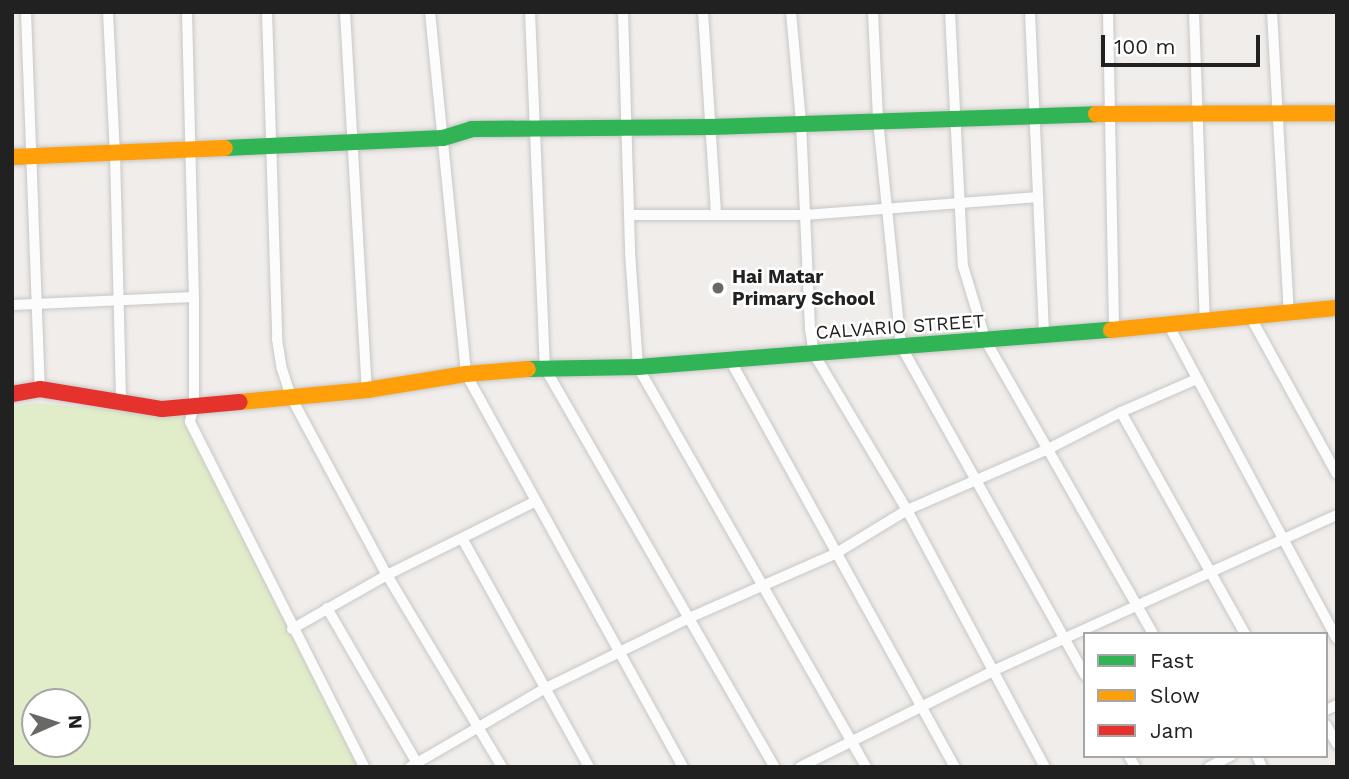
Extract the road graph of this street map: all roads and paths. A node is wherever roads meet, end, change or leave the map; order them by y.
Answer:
1 (26, 12) edge
2 (108, 12) edge
3 (187, 12) edge
4 (267, 12) edge
5 (345, 12) edge
6 (430, 12) edge
7 (530, 12) edge
8 (624, 12) edge
9 (703, 12) edge
10 (791, 12) edge
11 (873, 12) edge
12 (950, 12) edge
13 (1030, 12) edge
14 (1108, 12) edge
15 (1194, 12) edge
16 (1272, 12) edge
17 (1198, 112) junction
18 (1276, 112) junction
19 (1337, 113) edge
20 (1034, 114) junction
21 (1112, 115) junction
22 (955, 116) junction
23 (878, 120) junction
24 (801, 122) junction
25 (711, 127) junction
26 (534, 128) junction
27 (626, 129) junction
28 (443, 138) junction
29 (351, 143) junction
30 (190, 148) junction
31 (272, 148) junction
32 (115, 153) junction
33 (12, 157) edge
34 (30, 157) junction
35 (1038, 197) junction
36 (962, 202) junction
37 (886, 207) junction
38 (716, 213) junction
39 (629, 215) junction
40 (804, 215) junction
41 (194, 297) junction
42 (117, 301) junction
43 (39, 304) junction
44 (12, 305) edge
45 (1337, 308) edge
46 (1289, 312) junction
47 (1250, 317) junction
48 (1205, 322) junction
49 (1168, 324) junction
50 (1114, 329) junction
51 (1044, 337) junction
52 (986, 341) junction
53 (901, 346) junction
54 (814, 355) junction
55 (729, 358) junction
56 (638, 367) junction
57 (545, 368) junction
58 (466, 374) junction
59 (1198, 379) junction
60 (40, 389) junction
61 (368, 390) junction
62 (12, 394) edge
63 (291, 397) junction
64 (121, 401) junction
65 (194, 404) junction
66 (1121, 412) junction
67 (1048, 449) junction
68 (1337, 474) edge
69 (976, 480) junction
70 (534, 502) junction
71 (907, 510) junction
72 (1337, 515) edge
73 (462, 538) junction
74 (1282, 538) junction
75 (835, 554) junction
76 (1210, 570) junction
77 (387, 575) junction
78 (764, 585) junction
79 (1137, 603) junction
80 (327, 608) junction
81 (689, 618) junction
82 (292, 629) junction
83 (1152, 632) edge
84 (1244, 632) edge
85 (1064, 638) junction
86 (1337, 639) edge
87 (618, 653) junction
88 (995, 670) junction
89 (1083, 671) edge
90 (544, 689) junction
91 (923, 706) junction
92 (479, 727) junction
93 (1328, 728) edge
94 (852, 741) junction
95 (1337, 744) edge
96 (1224, 758) edge
97 (413, 765) edge
98 (364, 767) edge
99 (502, 767) edge
100 (589, 767) edge
101 (683, 767) edge
102 (774, 767) edge
103 (800, 767) edge
104 (866, 767) edge
105 (955, 767) edge
106 (1045, 767) edge
107 (1209, 767) edge

1 - 34 street
2 - 32 street
3 - 30 street
4 - 31 street
5 - 29 street
6 - 28 street
7 - 26 street
8 - 27 street
9 - 25 street
10 - 24 street
11 - 23 street
12 - 22 street
13 - 20 street
14 - 21 street
15 - 17 street
16 - 18 street
17 - 18 street
17 - 21 street
17 - 48 street
18 - 19 street
18 - 46 street
20 - 21 street
20 - 22 street
20 - 35 street
21 - 50 street
22 - 23 street
22 - 36 street
23 - 24 street
23 - 37 street
24 - 25 street
24 - 40 street
25 - 27 street
25 - 38 street
26 - 27 street
26 - 28 street
26 - 57 street
27 - 39 street
28 - 29 street
28 - 58 street
29 - 31 street
29 - 61 street
30 - 31 street
30 - 32 street
30 - 41 street
31 - 63 street
32 - 34 street
32 - 42 street
33 - 34 street
34 - 43 street
35 - 36 street
35 - 51 street
36 - 37 street
36 - 52 street
37 - 40 street
37 - 53 street
38 - 39 street
38 - 40 street
39 - 56 street
40 - 54 street
41 - 42 street
41 - 65 street
42 - 43 street
42 - 64 street
43 - 44 street
43 - 60 street
45 - 46 street, CALVARIO STREET
46 - 47 street, CALVARIO STREET
47 - 48 street, CALVARIO STREET
47 - 68 street
48 - 49 street, CALVARIO STREET
49 - 50 street, CALVARIO STREET
49 - 59 street
50 - 51 street, CALVARIO STREET
51 - 52 street, CALVARIO STREET
52 - 53 street, CALVARIO STREET
52 - 67 street
53 - 54 street, CALVARIO STREET
53 - 69 street
54 - 55 street, CALVARIO STREET
54 - 71 street
55 - 56 street, CALVARIO STREET
55 - 75 street
56 - 57 street, CALVARIO STREET
56 - 78 street
57 - 58 street, CALVARIO STREET
57 - 81 street
58 - 61 street, CALVARIO STREET
58 - 70 street
59 - 66 street
59 - 74 street
60 - 62 street, CALVARIO STREET
60 - 64 street, CALVARIO STREET
61 - 63 street, CALVARIO STREET
63 - 65 street, CALVARIO STREET
63 - 77 street
64 - 65 street, CALVARIO STREET
65 - 82 street
66 - 67 street
66 - 76 street
67 - 69 street
67 - 79 street
69 - 71 street
69 - 85 street
70 - 73 street
70 - 87 street
71 - 75 street
71 - 88 street
72 - 74 street
73 - 77 street
73 - 90 street
74 - 76 street
74 - 86 street
75 - 78 street
75 - 91 street
76 - 79 street
76 - 84 street
77 - 80 street
77 - 92 street
78 - 81 street
78 - 94 street
79 - 83 street
79 - 85 street
80 - 82 street
80 - 97 street
81 - 87 street
81 - 102 street
82 - 98 street
85 - 88 street
85 - 89 street
87 - 90 street
87 - 101 street
88 - 91 street
88 - 106 street
90 - 92 street
90 - 100 street
91 - 94 street
91 - 105 street
92 - 97 street
92 - 99 street
93 - 95 street
94 - 103 street
94 - 104 street
96 - 107 street

